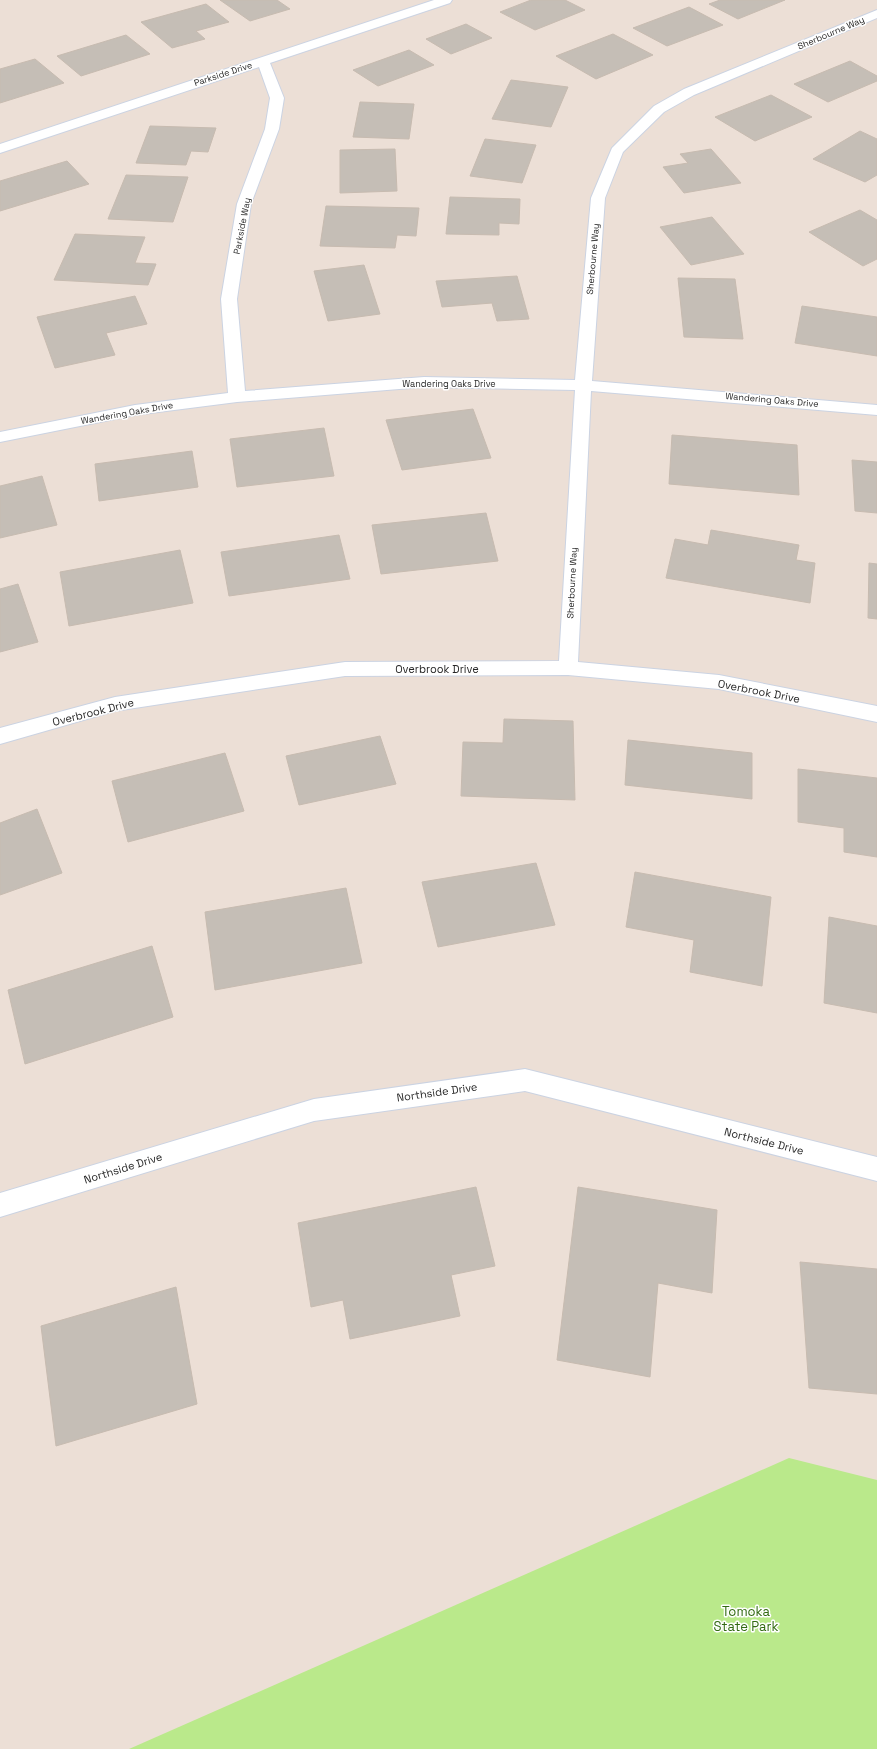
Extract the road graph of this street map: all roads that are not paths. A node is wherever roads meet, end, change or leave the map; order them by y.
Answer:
1 (446, 0) edge
2 (877, 14) edge
3 (263, 61) junction
4 (0, 149) edge
5 (583, 385) junction
6 (237, 397) junction
7 (877, 410) edge
8 (0, 437) edge
9 (568, 668) junction
10 (877, 714) edge
11 (0, 736) edge
12 (877, 1169) edge
13 (0, 1205) edge

1 - 3 street, Parkside Drive
2 - 5 street, Sherbourne Way
3 - 4 street, Parkside Drive
3 - 6 street, Parkside Way
5 - 6 street, Wandering Oaks Drive
5 - 7 street, Wandering Oaks Drive
5 - 9 street, Sherbourne Way
6 - 8 street, Wandering Oaks Drive
9 - 10 street, Overbrook Drive
9 - 11 street, Overbrook Drive
12 - 13 street, Northside Drive

